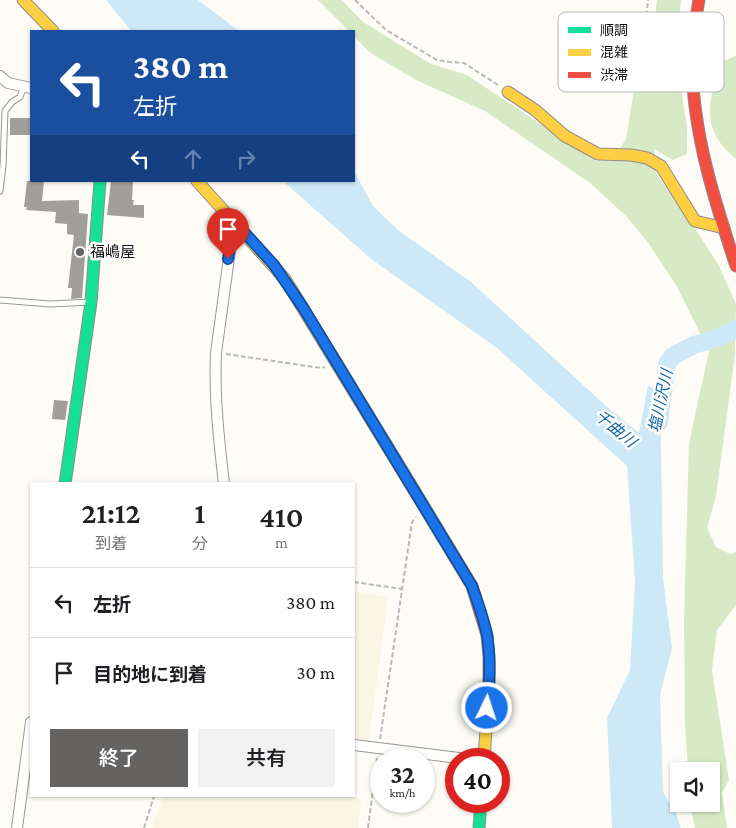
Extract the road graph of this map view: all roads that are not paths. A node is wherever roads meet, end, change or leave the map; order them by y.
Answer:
1 (23, 0) edge
2 (52, 30) edge
3 (0, 76) edge
4 (28, 88) edge
5 (508, 92) road end
6 (694, 92) edge
7 (2, 111) edge
8 (100, 182) edge
9 (198, 182) edge
10 (0, 191) edge
11 (234, 221) junction
12 (724, 228) junction
13 (736, 266) edge
14 (0, 300) edge
15 (90, 302) junction
16 (65, 482) edge
17 (224, 482) edge
18 (30, 730) edge
19 (355, 745) edge
20 (485, 748) edge
21 (445, 756) edge
22 (480, 813) edge
23 (17, 828) edge
24 (479, 828) edge

1 - 2 street
3 - 4 street
4 - 7 lane
5 - 12 street
6 - 12 street
7 - 10 lane
8 - 15 street
9 - 11 street
11 - 17 street
11 - 20 street
12 - 13 street
14 - 15 lane
15 - 16 street
18 - 23 street
19 - 21 street
22 - 24 street

